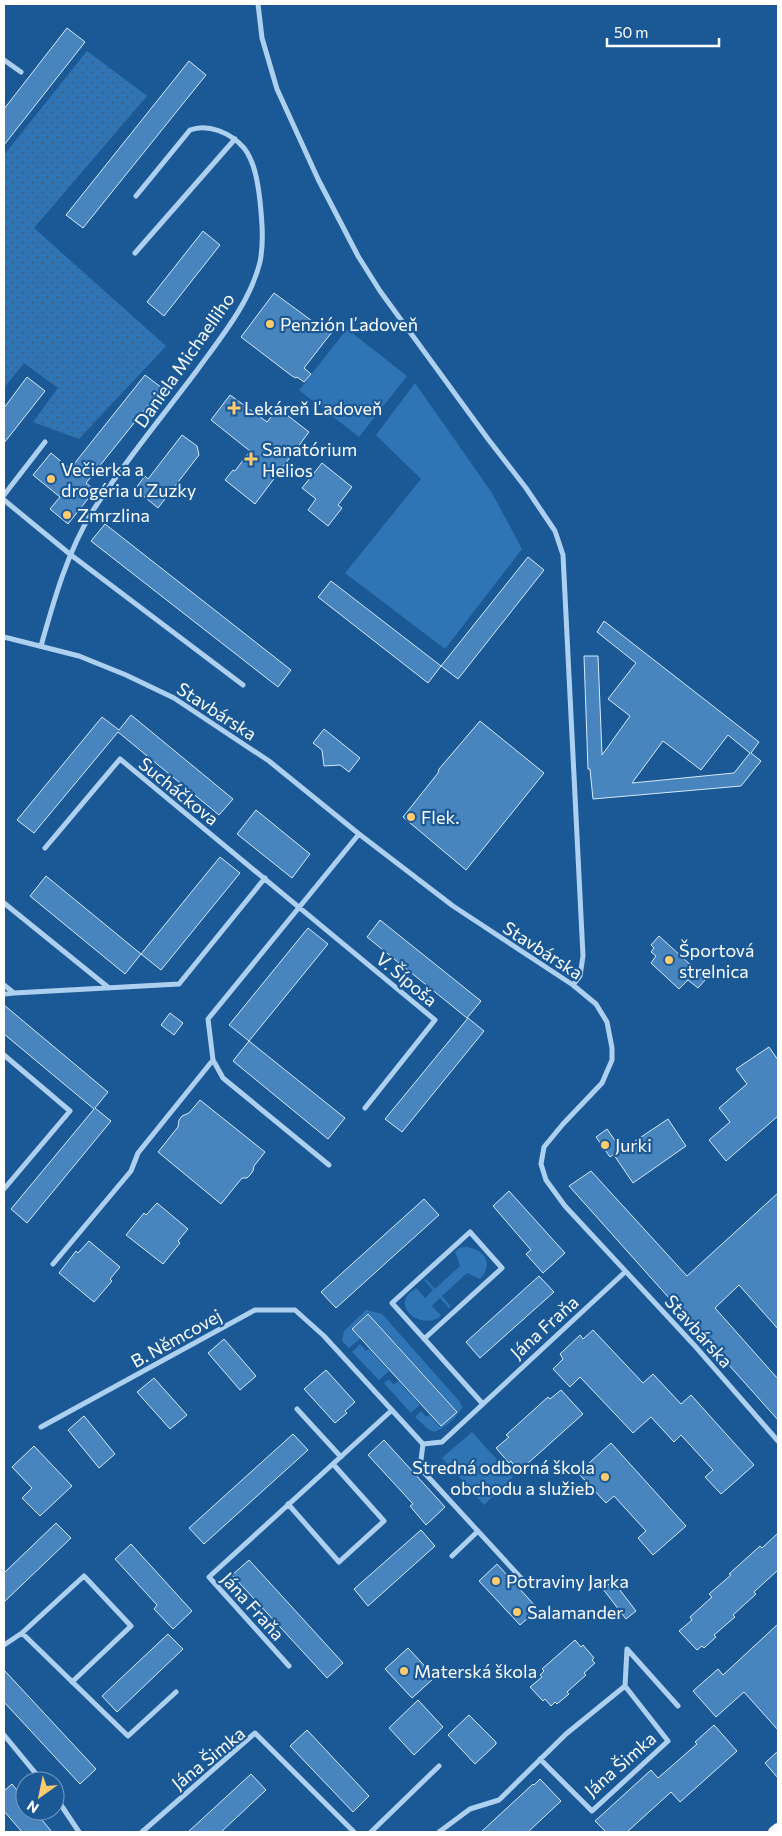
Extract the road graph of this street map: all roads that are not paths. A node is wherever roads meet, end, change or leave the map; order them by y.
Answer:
1 (258, 4) edge
2 (4, 60) edge
3 (21, 72) dead end
4 (234, 139) junction
5 (136, 196) dead end
6 (135, 254) dead end
7 (45, 442) dead end
8 (4, 495) edge
9 (4, 500) edge
10 (71, 555) junction
11 (4, 637) edge
12 (41, 646) junction
13 (244, 686) dead end
14 (359, 834) junction
15 (45, 848) dead end
16 (265, 878) junction
17 (4, 903) edge
18 (298, 908) junction
19 (4, 985) edge
20 (573, 985) junction
21 (109, 988) junction
22 (14, 993) junction
23 (4, 994) edge
24 (4, 1055) edge
25 (212, 1060) junction
26 (365, 1108) dead end
27 (329, 1165) dead end
28 (4, 1189) edge
29 (53, 1264) dead end
30 (625, 1272) junction
31 (424, 1338) junction
32 (482, 1403) junction
33 (298, 1409) dead end
34 (392, 1410) junction
35 (42, 1427) dead end
36 (778, 1441) edge
37 (423, 1444) junction
38 (341, 1457) junction
39 (333, 1464) junction
40 (288, 1504) junction
41 (477, 1532) junction
42 (452, 1556) dead end
43 (521, 1578) dead end
44 (22, 1633) junction
45 (4, 1645) edge
46 (289, 1666) dead end
47 (72, 1682) junction
48 (626, 1686) junction
49 (176, 1692) dead end
50 (678, 1706) dead end
51 (4, 1735) edge
52 (540, 1759) junction
53 (439, 1766) dead end
54 (34, 1771) edge
55 (65, 1811) edge
56 (778, 1829) edge
57 (79, 1832) edge
58 (142, 1832) edge
59 (354, 1832) edge
60 (371, 1832) edge
61 (439, 1832) edge
62 (774, 1832) edge

1 - 20 street
2 - 3 street
4 - 5 street, Daniela Michaelliho
4 - 6 street
4 - 10 street, Daniela Michaelliho
7 - 8 street
9 - 10 street
10 - 12 street, Daniela Michaelliho
10 - 13 street, Stavbárska
11 - 12 street, Stavbárska
12 - 14 street, Stavbárska
14 - 18 street
14 - 20 street, Stavbárska
15 - 16 street, Sucháčkova
16 - 18 street, Sucháčkova
16 - 21 street
17 - 21 street
18 - 25 street
18 - 26 street, V. Šípoša
19 - 22 street
20 - 30 street, Stavbárska
21 - 22 street
22 - 23 street
24 - 28 street
25 - 27 street
25 - 29 street
30 - 32 street, Jána Fraňa
30 - 36 street, Stavbárska
31 - 31 street
31 - 32 street
32 - 37 street, Jána Fraňa
33 - 38 street
34 - 35 street, B. Němcovej
34 - 37 street
34 - 38 street, Jána Fraňa
37 - 41 street
38 - 39 street, Jána Fraňa
39 - 40 street, Jána Fraňa
39 - 40 street
40 - 46 street, Jána Fraňa
41 - 42 street
41 - 43 street
44 - 45 street
44 - 47 street
44 - 47 street
47 - 49 street
48 - 50 street
48 - 52 street
48 - 52 street, Jána Šimka
51 - 54 street
52 - 61 street
53 - 60 street
55 - 57 street
56 - 62 main road
58 - 59 street, Jána Šimka

